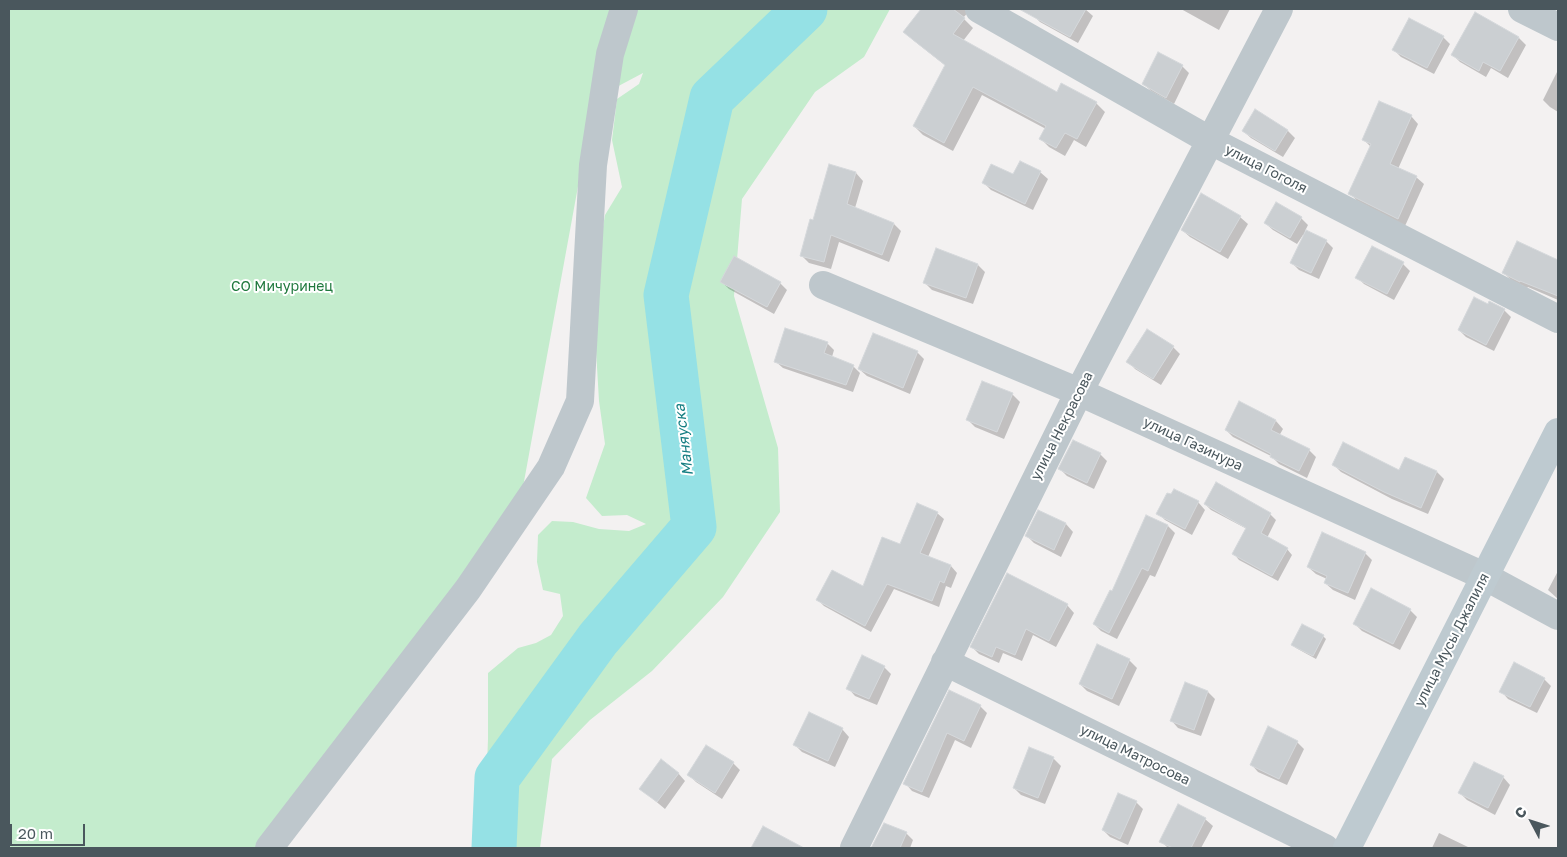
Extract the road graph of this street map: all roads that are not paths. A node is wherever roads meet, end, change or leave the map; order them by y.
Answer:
1 (624, 9) edge
2 (979, 9) edge
3 (1279, 9) edge
4 (1522, 9) edge
5 (1558, 27) edge
6 (1211, 141) junction
7 (822, 285) dead end
8 (1558, 319) edge
9 (1079, 392) junction
10 (1558, 432) edge
11 (1484, 576) junction
12 (1558, 616) edge
13 (945, 662) junction
14 (269, 848) edge
15 (854, 848) edge
16 (1325, 848) edge
17 (1347, 848) edge

1 - 14 street
2 - 6 street, улица Гоголя
3 - 6 street, улица Некрасова
4 - 5 street
6 - 8 street, улица Гоголя
6 - 9 street, улица Некрасова
7 - 9 street, улица Газинура
9 - 11 street, улица Газинура
9 - 13 street, улица Некрасова
10 - 11 main road, улица Мусы Джалиля
11 - 12 street, улица Газинура
11 - 17 main road, улица Мусы Джалиля
13 - 15 street, улица Некрасова
13 - 16 street, улица Матросова

